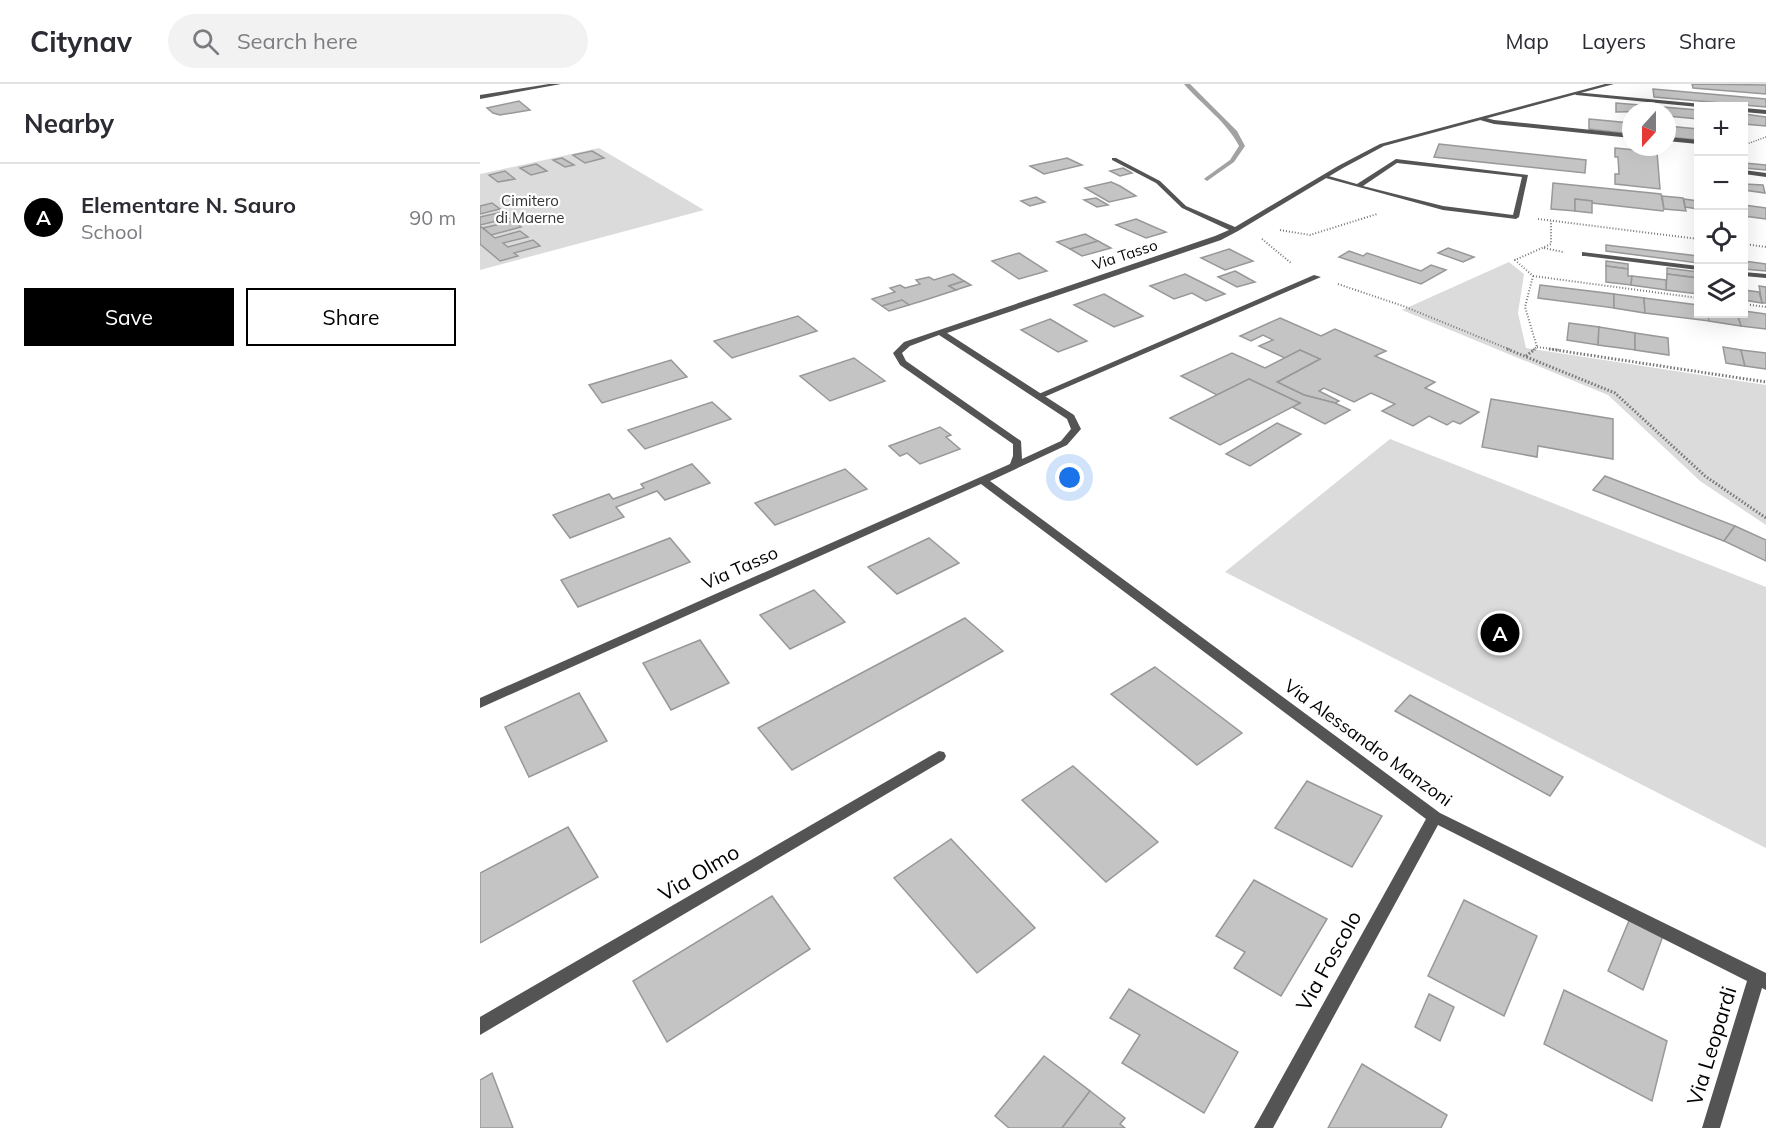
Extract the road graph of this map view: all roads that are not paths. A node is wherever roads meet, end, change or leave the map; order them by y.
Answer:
1 (558, 84) edge
2 (1611, 84) edge
3 (1576, 93) junction
4 (480, 97) edge
5 (1694, 105) edge
6 (1748, 110) edge
7 (1766, 112) edge
8 (1482, 119) junction
9 (1622, 134) edge
10 (1676, 140) edge
11 (1694, 142) edge
12 (1114, 159) dead end
13 (1748, 173) edge
14 (1766, 175) edge
15 (1325, 177) junction
16 (1358, 186) junction
17 (1236, 230) junction
18 (1585, 254) dead end
19 (1694, 268) edge
20 (1748, 274) edge
21 (1766, 276) edge
22 (1317, 277) road end
23 (940, 332) junction
24 (1039, 396) junction
25 (1014, 466) junction
26 (982, 480) junction
27 (480, 703) edge
28 (939, 756) dead end
29 (1435, 817) junction
30 (1761, 979) edge
31 (480, 1027) edge
32 (1263, 1128) edge
33 (1711, 1128) edge

1 - 4 street
2 - 3 street, Via Tasso
3 - 5 street
3 - 8 street, Via Tasso
6 - 7 street
8 - 9 street
8 - 15 street, Via Tasso
10 - 11 street
12 - 17 street
13 - 14 street
15 - 16 street
15 - 17 street, Via Tasso
16 - 16 street
17 - 23 street, Via Tasso
18 - 19 street
20 - 21 street
22 - 24 street
23 - 24 street, Via Tasso
23 - 25 street, Via Tasso
24 - 25 street, Via Tasso
25 - 26 street, Via Tasso
26 - 27 street, Via Tasso
26 - 29 street, Via Alessandro Manzoni
28 - 31 street, Via Olmo
29 - 30 street, Via Alessandro Manzoni
29 - 32 street, Via Foscolo
30 - 33 street, Via Leopardi

